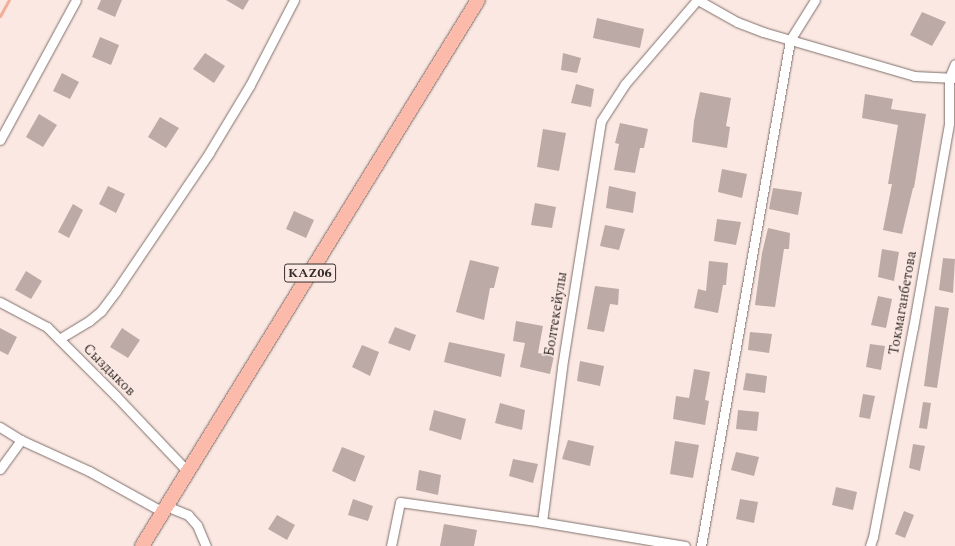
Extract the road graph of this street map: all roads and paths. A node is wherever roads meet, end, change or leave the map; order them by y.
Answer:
1 (76, 0) edge
2 (294, 0) edge
3 (478, 0) edge
4 (698, 0) edge
5 (815, 0) edge
6 (790, 40) junction
7 (955, 64) edge
8 (952, 78) edge
9 (0, 140) edge
10 (0, 302) edge
11 (59, 339) junction
12 (0, 427) edge
13 (21, 440) junction
14 (0, 469) edge
15 (188, 472) junction
16 (164, 509) junction
17 (542, 522) junction
18 (142, 546) edge
19 (206, 546) edge
20 (391, 546) edge
21 (685, 546) edge
22 (701, 546) edge
23 (870, 546) edge

1 - 9 street
2 - 11 street
3 - 15 main road, KАZ06
4 - 6 street
4 - 17 street, Болтекейулы
5 - 6 street
6 - 8 street
6 - 22 street
7 - 8 street, Токмаганбетова
8 - 23 street, Токмаганбетова
10 - 11 street, Сыздыков
11 - 15 street, Сыздыков
12 - 13 street
13 - 14 street
13 - 16 street
15 - 16 main road, KАZ06
16 - 18 main road, KАZ06
16 - 19 street
17 - 20 street
17 - 21 street

